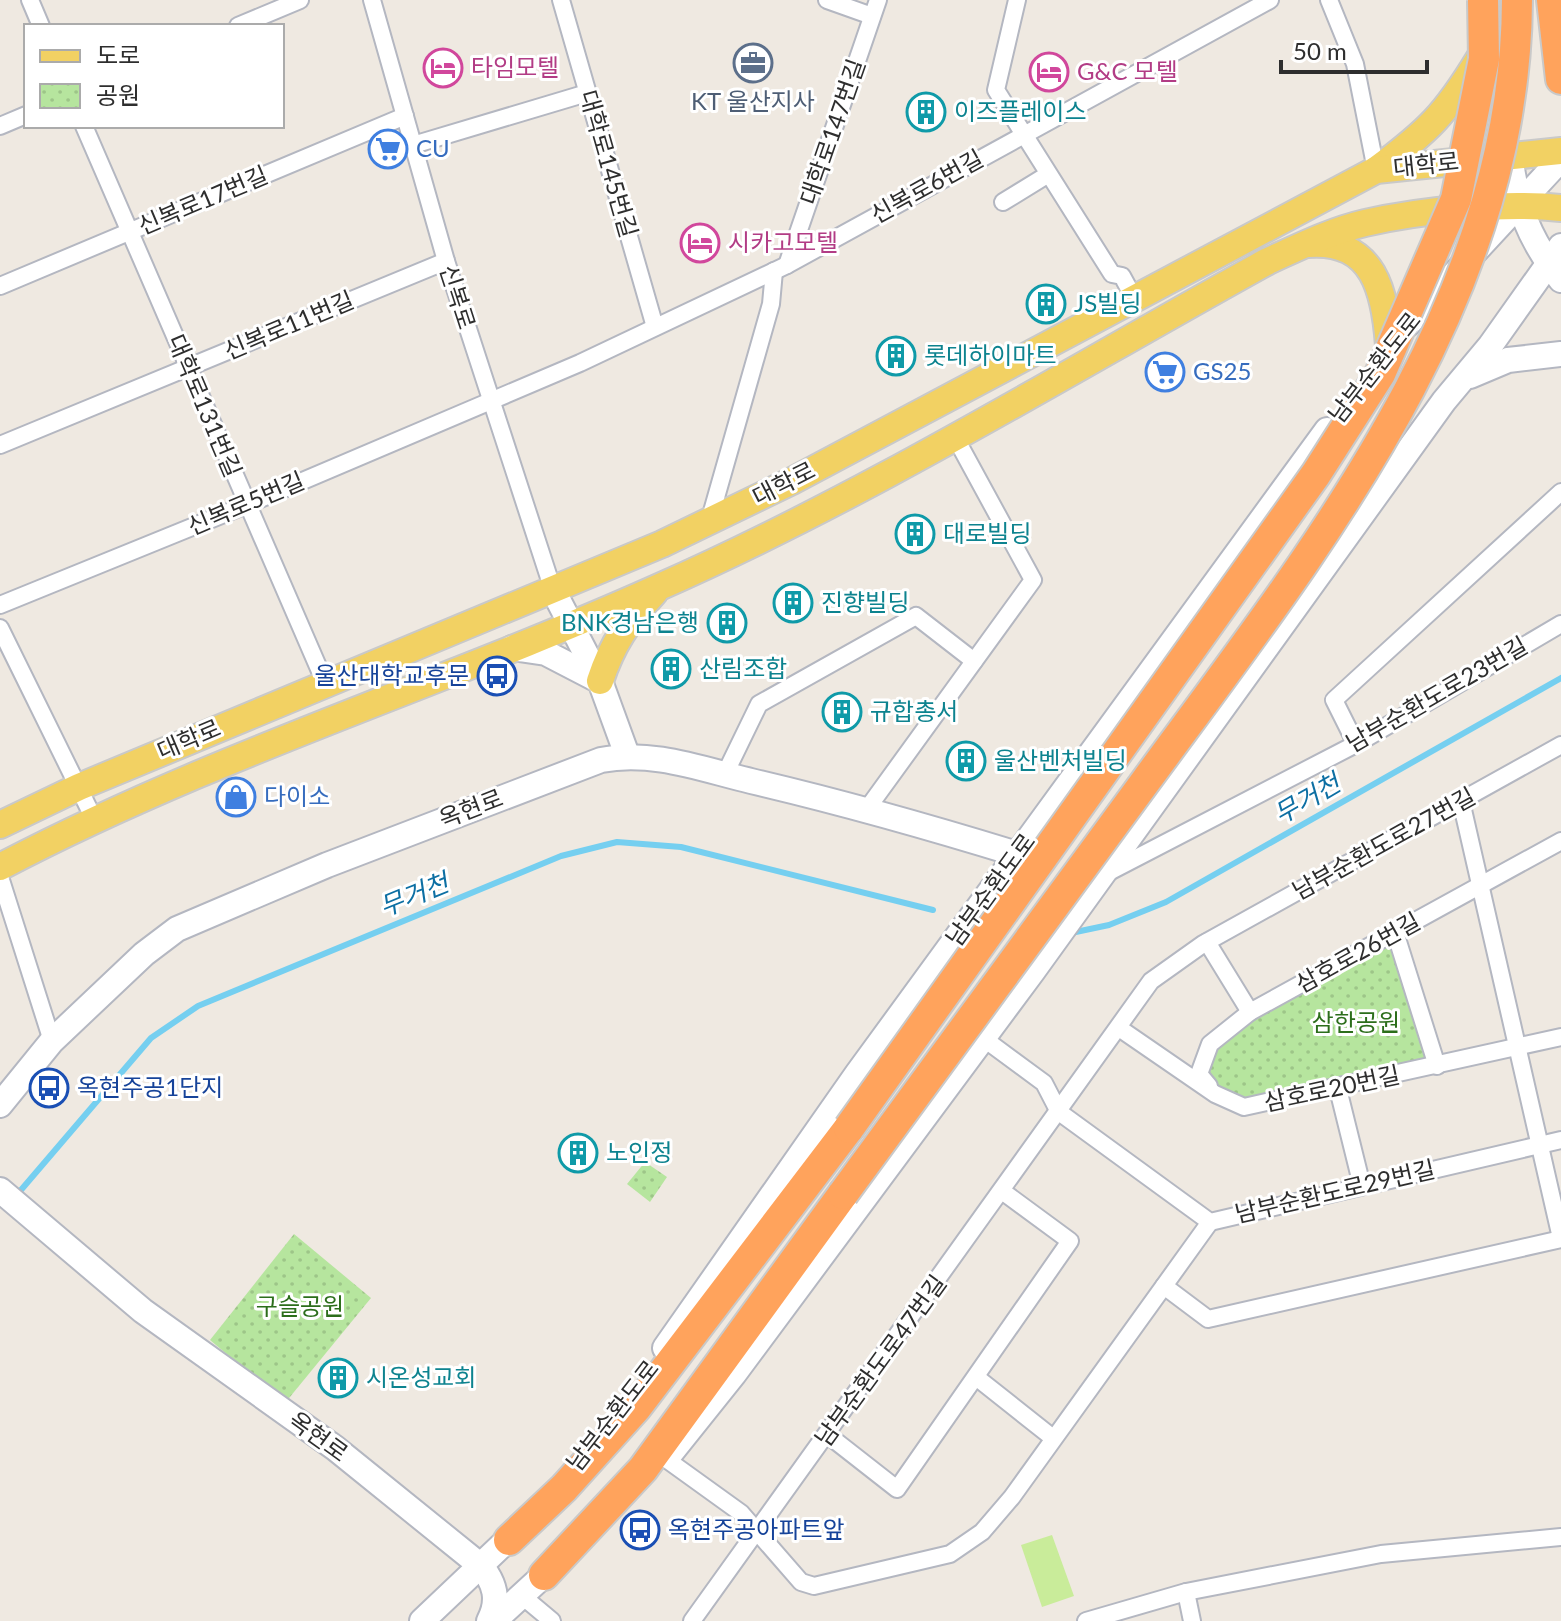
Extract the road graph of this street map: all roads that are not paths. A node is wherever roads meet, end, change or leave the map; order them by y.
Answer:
1 (30, 0) edge
2 (300, 0) edge
3 (372, 0) edge
4 (561, 0) edge
5 (827, 0) edge
6 (1017, 0) edge
7 (1270, 0) edge
8 (1329, 0) edge
9 (1472, 0) edge
10 (1483, 0) edge
11 (1517, 0) edge
12 (1552, 0) edge
13 (875, 8) edge
14 (40, 24) edge
15 (243, 24) edge
16 (1479, 59) junction
17 (1561, 79) edge
18 (587, 93) junction
19 (24, 116) edge
20 (405, 116) junction
21 (0, 126) edge
22 (85, 128) edge
23 (1023, 134) junction
24 (413, 145) junction
25 (1561, 151) edge
26 (1510, 156) junction
27 (1561, 159) edge
28 (1376, 170) junction
29 (1047, 175) junction
30 (1003, 202) dead end
31 (1517, 204) junction
32 (1561, 208) edge
33 (129, 232) junction
34 (1305, 244) junction
35 (446, 261) junction
36 (1557, 263) edge
37 (781, 268) junction
38 (0, 286) edge
39 (1134, 298) junction
40 (655, 327) junction
41 (1389, 345) junction
42 (1561, 354) edge
43 (187, 368) junction
44 (1455, 387) junction
45 (491, 401) junction
46 (954, 435) junction
47 (0, 445) edge
48 (1561, 492) edge
49 (246, 505) junction
50 (709, 522) junction
51 (659, 588) junction
52 (553, 590) junction
53 (0, 605) edge
54 (570, 624) junction
55 (1561, 624) edge
56 (0, 628) edge
57 (512, 648) junction
58 (974, 661) junction
59 (600, 681) junction
60 (326, 685) junction
61 (1356, 744) junction
62 (1561, 745) edge
63 (627, 755) junction
64 (725, 774) junction
65 (79, 787) junction
66 (1461, 801) junction
67 (867, 809) junction
68 (94, 819) junction
69 (0, 825) edge
70 (1561, 841) edge
71 (1017, 854) junction
72 (0, 867) edge
73 (0, 877) edge
74 (1100, 877) junction
75 (1482, 885) junction
76 (1395, 932) junction
77 (1207, 942) junction
78 (1250, 1012) junction
79 (1119, 1028) junction
80 (1561, 1037) edge
81 (983, 1038) junction
82 (52, 1041) junction
83 (1518, 1047) junction
84 (1437, 1066) junction
85 (1338, 1089) junction
86 (1215, 1094) junction
87 (0, 1105) edge
88 (1059, 1112) junction
89 (1561, 1140) edge
90 (1541, 1144) junction
91 (1362, 1186) junction
92 (0, 1190) edge
93 (1002, 1191) junction
94 (1210, 1222) junction
95 (1561, 1238) edge
96 (1164, 1286) junction
97 (976, 1377) junction
98 (828, 1435) junction
99 (1053, 1438) junction
100 (666, 1459) junction
101 (759, 1530) junction
102 (1561, 1537) edge
103 (509, 1540) junction
104 (481, 1566) junction
105 (544, 1575) junction
106 (1186, 1592) junction
107 (521, 1595) junction
108 (422, 1621) edge
109 (492, 1621) edge
110 (552, 1621) edge
111 (692, 1621) edge
112 (1086, 1621) edge
113 (1192, 1621) edge

1 - 14 street
2 - 15 street
3 - 20 street, 신복로
4 - 18 street, 대학로145번길
5 - 13 street
6 - 23 street
7 - 23 street, 신복로6번길
8 - 28 street
9 - 16 highway
10 - 103 highway, bridge
11 - 105 highway, bridge
12 - 17 highway
13 - 37 street, 대학로147번길
16 - 26 highway
16 - 28 main road
18 - 24 street
18 - 40 street, 대학로145번길
19 - 21 street
20 - 24 street, 신복로
20 - 33 street, 신복로17번길
22 - 33 street, 대학로131번길
23 - 29 street
23 - 37 street, 신복로6번길
24 - 35 street, 신복로
25 - 26 main road, 대학로
26 - 28 main road, 대학로
26 - 31 main road
27 - 31 main road, 남부순환도로
28 - 39 main road, 대학로
29 - 30 street
29 - 39 street
31 - 32 main road, 대학로
31 - 34 main road, 대학로
31 - 36 main road
31 - 41 main road, 남부순환도로
33 - 38 street, 신복로17번길
33 - 43 street, 대학로131번길
34 - 41 main road
34 - 46 main road, 대학로
35 - 43 street, 신복로11번길
35 - 45 street, 신복로
36 - 44 main road
37 - 40 street, 신복로6번길
37 - 50 street, 대학로147번길
39 - 50 main road, 대학로
40 - 45 street, 신복로6번길
41 - 71 main road, 남부순환도로
42 - 44 main road
43 - 47 street, 신복로11번길
43 - 49 street, 대학로131번길
44 - 74 main road
45 - 49 street, 신복로5번길
45 - 52 street, 신복로
46 - 51 main road, 대학로
46 - 58 street
48 - 61 street
49 - 53 street, 신복로5번길
49 - 60 street, 대학로131번길
50 - 52 main road, 대학로
51 - 54 main road, 대학로
51 - 59 main road
52 - 54 main road
52 - 60 main road, 대학로
54 - 57 main road, 대학로
54 - 59 main road
55 - 61 street, 남부순환도로23번길
56 - 65 street
57 - 59 main road
57 - 68 main road, 대학로
58 - 64 street
58 - 67 street
59 - 63 main road
60 - 65 main road, 대학로
61 - 74 street, 남부순환도로23번길
62 - 66 street, 남부순환도로27번길
63 - 64 main road, 옥현로
63 - 82 main road, 옥현로
64 - 67 main road, 옥현로
65 - 68 street
65 - 69 main road, 대학로
66 - 75 street
66 - 77 street, 남부순환도로27번길
67 - 71 main road, 옥현로
68 - 72 main road, 대학로
70 - 75 street, 삼호로26번길
71 - 103 main road, 남부순환도로
73 - 82 street
74 - 81 main road
75 - 76 street, 삼호로26번길
75 - 83 street
76 - 78 street, 삼호로26번길
76 - 84 street
77 - 78 street
77 - 79 street, 남부순환도로27번길
78 - 86 street, 삼호로26번길
79 - 86 street, 삼호로20번길
79 - 88 street, 남부순환도로47번길
80 - 83 street, 삼호로20번길
81 - 88 street, 남부순환도로29번길
81 - 100 main road
82 - 87 main road, 옥현로
83 - 84 street, 삼호로20번길
83 - 90 street
84 - 85 street, 삼호로20번길
85 - 86 street, 삼호로20번길
85 - 91 street
88 - 93 street, 남부순환도로47번길
88 - 94 street, 남부순환도로29번길
89 - 90 street, 남부순환도로29번길
90 - 91 street, 남부순환도로29번길
90 - 95 street
91 - 94 street, 남부순환도로29번길
92 - 104 main road, 옥현로
93 - 97 street
93 - 98 street, 남부순환도로47번길
94 - 96 street
95 - 96 street
96 - 99 street
97 - 98 street
97 - 99 street
98 - 101 street, 남부순환도로47번길
99 - 101 street
100 - 101 street
100 - 105 main road
101 - 111 street, 남부순환도로47번길
102 - 106 street
103 - 104 main road, 남부순환도로
104 - 108 main road, 남부순환도로
104 - 109 main road, 옥현로
105 - 107 main road
106 - 112 street
106 - 113 street
107 - 109 main road
107 - 110 street

